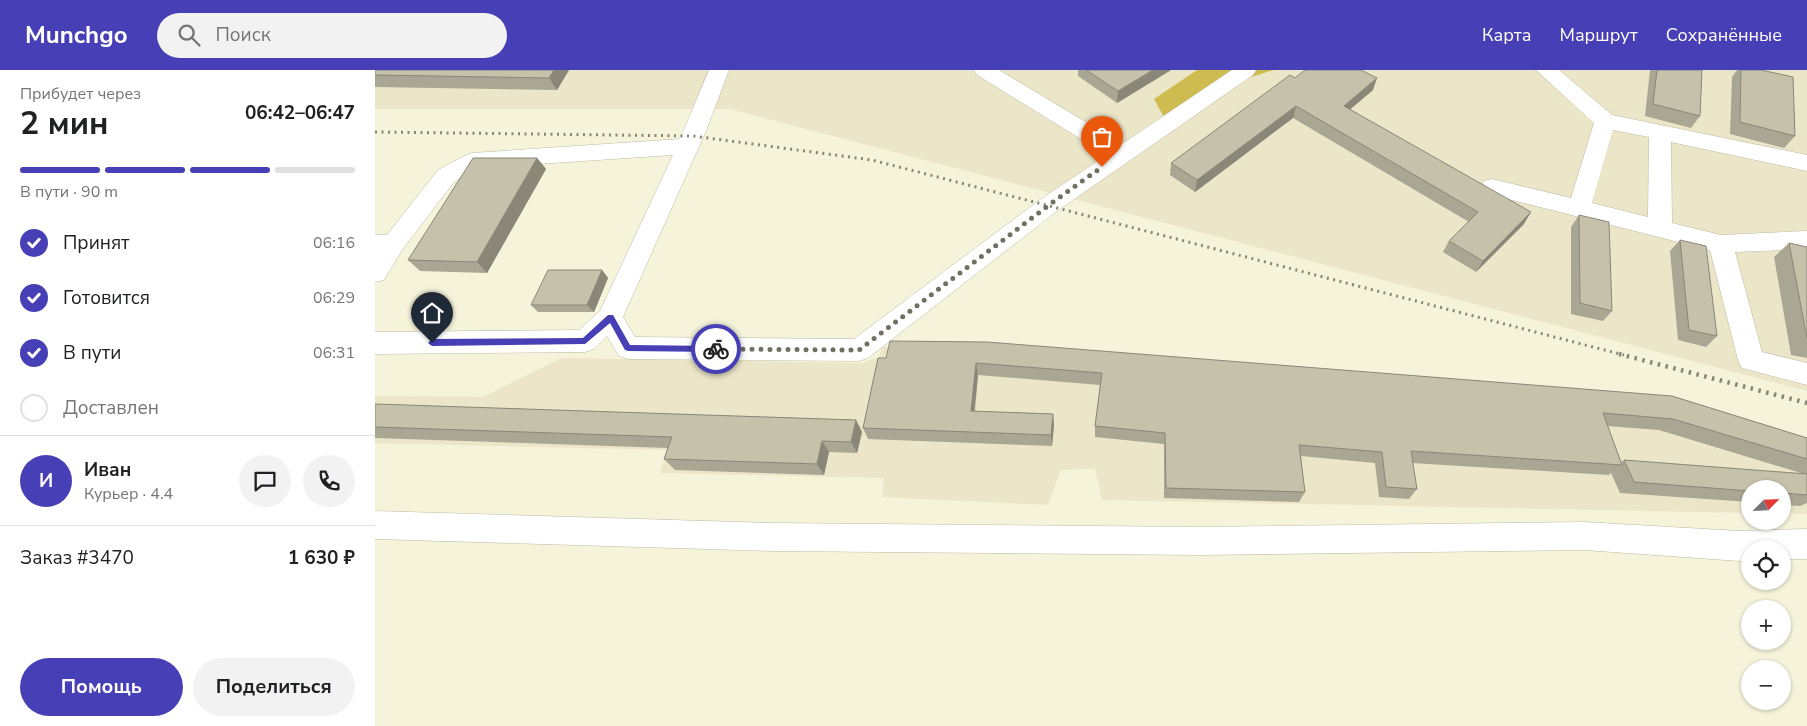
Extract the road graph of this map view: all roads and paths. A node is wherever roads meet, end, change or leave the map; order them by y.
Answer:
1 (719, 70) edge
2 (984, 70) edge
3 (1246, 70) edge
4 (1546, 70) edge
5 (1605, 121) junction
6 (1660, 132) junction
7 (688, 146) junction
8 (1122, 154) junction
9 (1807, 163) edge
10 (1492, 187) dead end
11 (1579, 209) junction
12 (1660, 229) junction
13 (1807, 240) edge
14 (384, 244) edge
15 (1721, 244) junction
16 (375, 273) edge
17 (611, 318) junction
18 (375, 343) edge
19 (1807, 374) edge
20 (375, 524) edge
21 (1807, 544) edge

1 - 7 street
2 - 8 street
3 - 8 street
4 - 5 street
5 - 6 street
5 - 11 street
6 - 9 street
6 - 12 street
7 - 14 street
7 - 17 street
8 - 17 street
10 - 11 street
11 - 12 street
12 - 15 street
13 - 15 street
14 - 16 street
15 - 19 street
17 - 18 street
20 - 21 street

